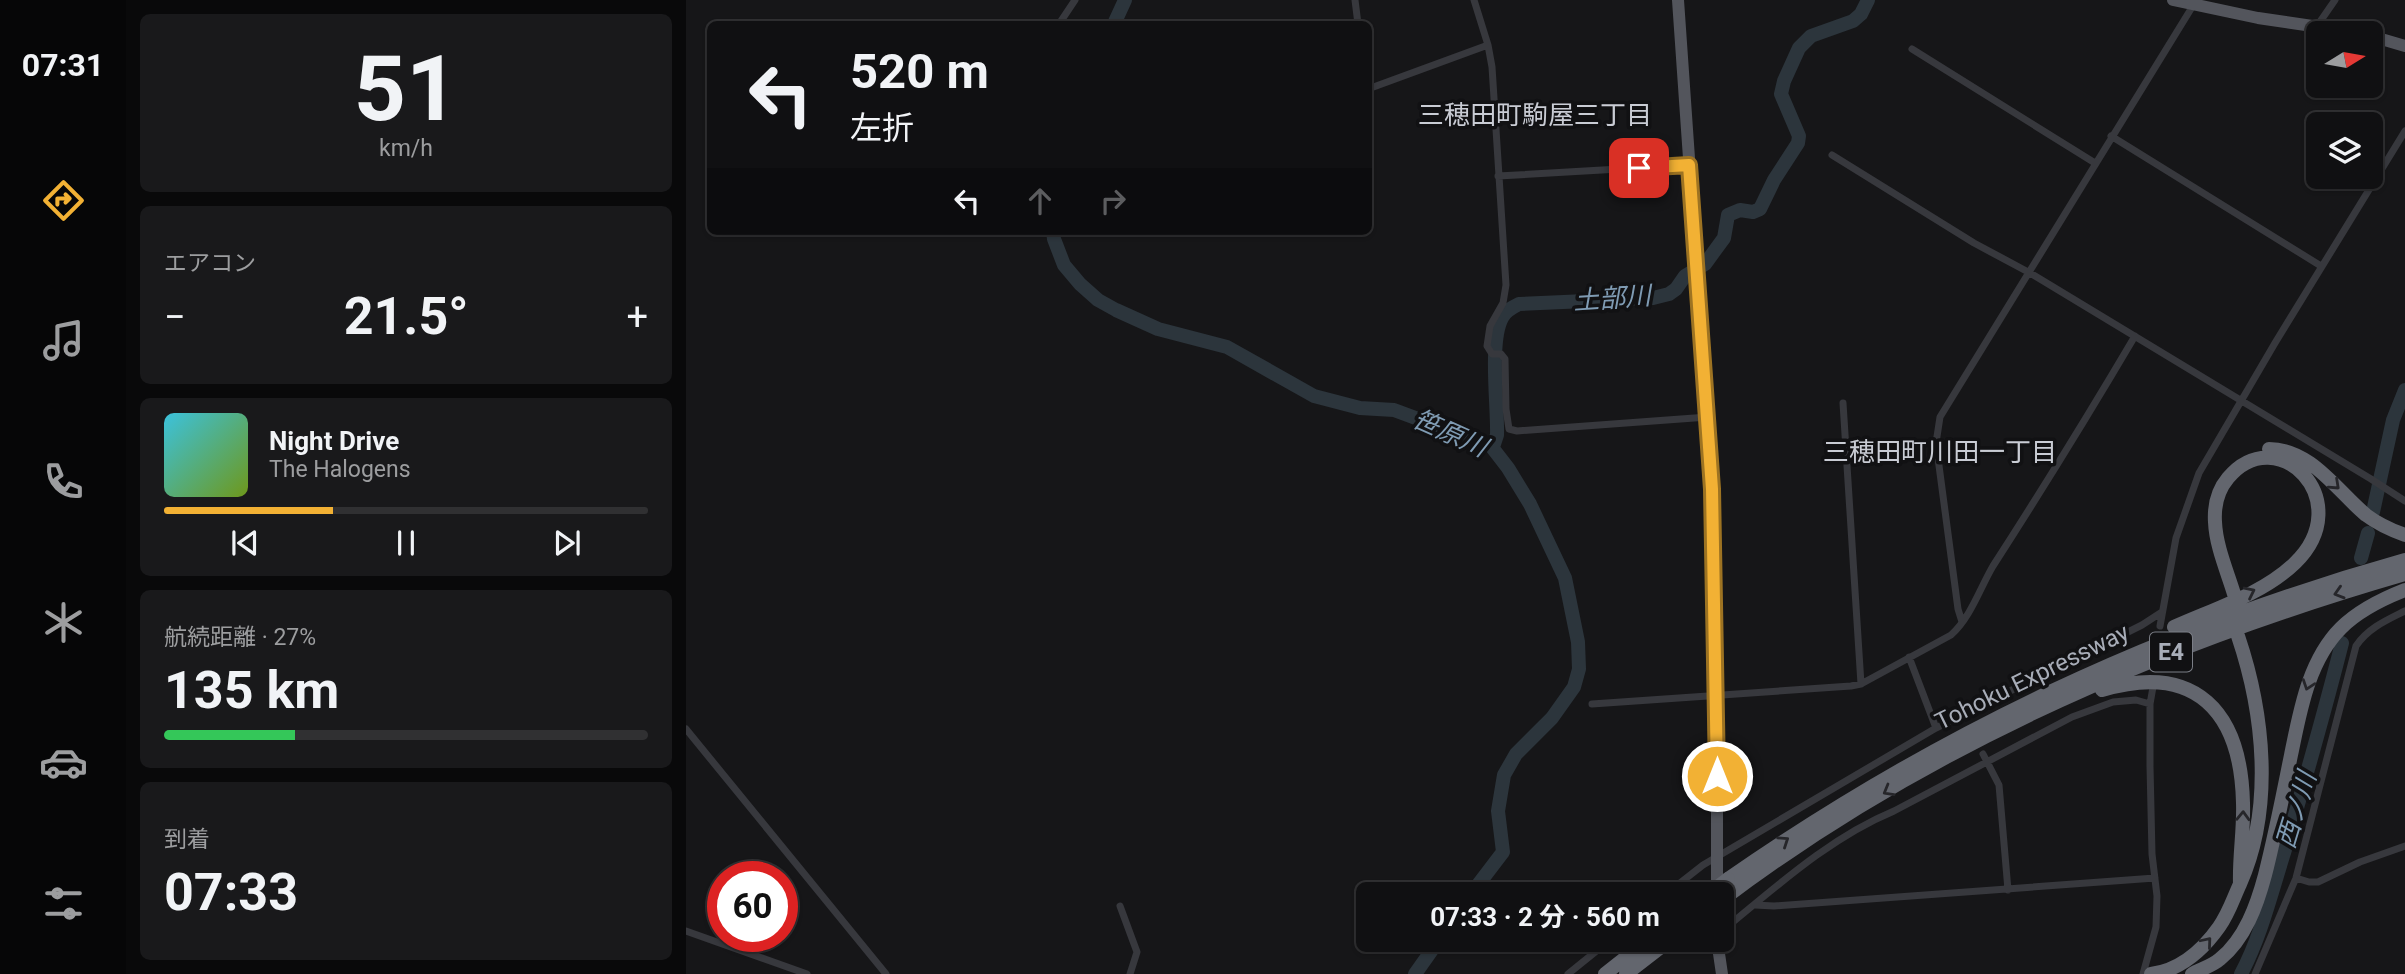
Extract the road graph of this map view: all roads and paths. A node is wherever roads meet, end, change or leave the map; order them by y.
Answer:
1 (1074, 0) edge
2 (1355, 0) edge
3 (1474, 0) edge
4 (1678, 0) edge
5 (2173, 0) edge
6 (2335, 0) edge
7 (2195, 3) edge
8 (1061, 21) edge
9 (1358, 21) edge
10 (2320, 21) edge
11 (2306, 25) edge
12 (2384, 40) edge
13 (1488, 45) junction
14 (2405, 46) edge
15 (1912, 48) dead end
16 (1372, 88) edge
17 (2405, 131) edge
18 (2111, 136) junction
19 (1832, 155) dead end
20 (2095, 163) junction
21 (1689, 165) junction
22 (1498, 176) junction
23 (2321, 266) junction
24 (2030, 273) junction
25 (2135, 336) junction
26 (2242, 401) junction
27 (1843, 403) dead end
28 (1708, 417) junction
29 (2405, 502) edge
30 (2405, 535) edge
31 (2405, 560) edge
32 (2405, 574) edge
33 (2405, 590) edge
34 (2405, 611) edge
35 (2162, 612) junction
36 (1962, 622) junction
37 (2160, 626) dead end
38 (1909, 657) junction
39 (1861, 684) junction
40 (2153, 687) dead end
41 (1717, 694) junction
42 (2035, 698) junction
43 (1592, 704) dead end
44 (2150, 704) junction
45 (1962, 714) junction
46 (1967, 722) dead end
47 (1936, 728) junction
48 (686, 729) edge
49 (1983, 754) dead end
50 (1947, 757) junction
51 (1988, 762) junction
52 (2405, 846) edge
53 (1717, 857) junction
54 (2155, 878) junction
55 (2296, 878) junction
56 (1683, 882) edge
57 (1720, 882) edge
58 (1724, 882) edge
59 (2240, 884) junction
60 (1734, 888) edge
61 (2008, 890) junction
62 (1755, 905) junction
63 (1120, 906) dead end
64 (1734, 922) edge
65 (686, 931) edge
66 (1596, 952) edge
67 (1632, 952) edge
68 (1654, 952) edge
69 (1716, 952) edge
70 (1718, 952) edge
71 (2208, 967) junction
72 (798, 972) edge
73 (807, 974) edge
74 (886, 974) edge
75 (1130, 974) edge
76 (1569, 974) edge
77 (1605, 974) edge
78 (1626, 974) edge
79 (1716, 974) edge
80 (1722, 974) edge
81 (2143, 974) edge
82 (2151, 974) edge
83 (2192, 974) edge
84 (2255, 974) edge

1 - 8 street
2 - 9 street
3 - 13 street
4 - 21 main road
5 - 7 main road
6 - 10 street
7 - 11 main road
7 - 18 street
12 - 14 main road
13 - 16 street
13 - 22 street
15 - 20 street
17 - 23 street
18 - 20 street
18 - 23 street
19 - 24 street
20 - 24 street
21 - 22 street
21 - 28 main road
22 - 28 street
23 - 26 street
24 - 25 street
24 - 36 street
25 - 26 street
25 - 36 street
26 - 29 street
26 - 35 street
27 - 39 street
28 - 41 main road
42 -> 30 highway
31 - 42 highway, Tohoku Expressway / E4
32 -> 50 highway, Tohoku Expressway / E4
33 -> 71 highway
34 - 55 street
35 - 37 street
35 - 45 street
36 - 38 street
38 - 39 street
38 - 47 street
39 - 41 street
40 - 44 street
41 - 43 street
41 - 53 main road
58 -> 42 highway, Tohoku Expressway / E4, bridge
44 - 51 street
44 - 54 street
45 - 46 street
45 - 47 street
47 - 53 street
48 - 74 street
49 - 51 street
59 -> 50 highway
50 -> 60 highway, Tohoku Expressway / E4
51 - 61 street
51 - 62 street
52 - 55 street
53 - 56 street
53 - 57 main road
54 - 61 street
54 - 81 street
55 - 84 street
59 - 71 highway
82 -> 59 highway
61 - 62 street
62 - 64 street
63 - 75 street
65 - 72 street
66 - 76 street
67 - 77 highway
68 - 78 highway
69 - 79 main road
70 - 80 main road
71 - 83 highway
72 - 73 street

